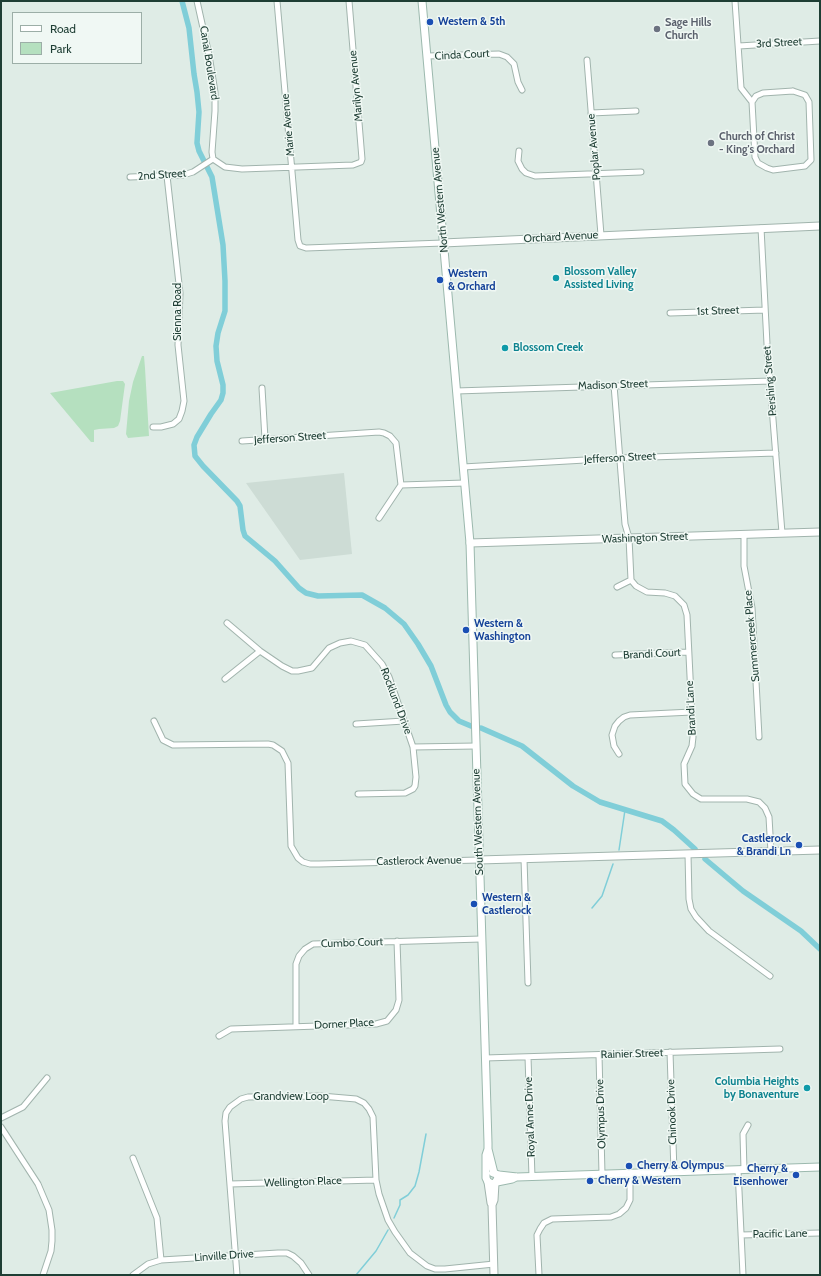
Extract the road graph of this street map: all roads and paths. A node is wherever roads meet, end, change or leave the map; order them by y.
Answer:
1 (198, 1) edge
2 (277, 1) edge
3 (349, 1) edge
4 (422, 1) edge
5 (735, 1) edge
6 (820, 41) edge
7 (739, 46) junction
8 (427, 56) junction
9 (587, 60) dead end
10 (522, 90) dead end
11 (752, 102) junction
12 (636, 111) dead end
13 (591, 113) junction
14 (519, 150) dead end
15 (213, 159) junction
16 (291, 167) junction
17 (641, 172) dead end
18 (596, 174) junction
19 (167, 176) junction
20 (130, 177) dead end
21 (820, 226) edge
22 (761, 228) junction
23 (601, 235) junction
24 (443, 243) junction
25 (302, 247) joint
26 (765, 310) junction
27 (670, 313) dead end
28 (770, 381) junction
29 (614, 385) junction
30 (262, 388) dead end
31 (456, 391) junction
32 (153, 427) dead end
33 (266, 440) junction
34 (242, 441) dead end
35 (776, 453) junction
36 (620, 458) junction
37 (463, 467) junction
38 (465, 484) junction
39 (401, 485) junction
40 (379, 518) dead end
41 (820, 532) edge
42 (782, 533) junction
43 (744, 534) junction
44 (629, 538) junction
45 (470, 543) junction
46 (631, 580) junction
47 (617, 587) dead end
48 (227, 623) dead end
49 (260, 651) junction
50 (688, 652) junction
51 (615, 655) dead end
52 (224, 679) dead end
53 (692, 712) junction
54 (154, 721) dead end
55 (404, 721) junction
56 (356, 724) dead end
57 (760, 737) dead end
58 (476, 746) junction
59 (414, 748) junction
60 (619, 754) dead end
61 (358, 794) dead end
62 (820, 850) edge
63 (771, 852) junction
64 (688, 854) junction
65 (524, 858) junction
66 (480, 860) junction
67 (482, 939) junction
68 (397, 941) junction
69 (770, 976) dead end
70 (528, 983) dead end
71 (296, 1026) junction
72 (219, 1036) dead end
73 (780, 1049) dead end
74 (670, 1052) junction
75 (599, 1055) junction
76 (528, 1057) junction
77 (485, 1058) junction
78 (47, 1078) dead end
79 (1, 1118) edge
80 (748, 1125) dead end
81 (1, 1127) edge
82 (132, 1158) dead end
83 (820, 1167) edge
84 (741, 1170) junction
85 (674, 1172) junction
86 (630, 1173) junction
87 (602, 1174) junction
88 (532, 1177) junction
89 (493, 1178) junction
90 (376, 1180) junction
91 (230, 1184) junction
92 (820, 1233) edge
93 (741, 1235) junction
94 (235, 1256) junction
95 (161, 1260) junction
96 (494, 1264) junction
97 (43, 1275) edge
98 (133, 1275) edge
99 (237, 1275) edge
100 (309, 1275) edge
101 (494, 1275) edge
102 (539, 1275) edge
103 (744, 1275) edge

1 - 15 street, Canal Boulevard
2 - 16 street, Marie Avenue
3 - 16 street, Marilyn Avenue
4 - 8 main road, North Western Avenue
5 - 7 street
6 - 7 street, 3rd Street
7 - 11 street
8 - 10 street, Cinda Court
8 - 24 main road, North Western Avenue
9 - 13 street, Poplar Avenue
11 - 11 street
12 - 13 street
13 - 18 street, Poplar Avenue
14 - 18 street
15 - 16 street
15 - 19 street, 2nd Street
16 - 25 street, Marie Avenue
17 - 18 street
18 - 23 street, Poplar Avenue
19 - 20 street, 2nd Street
19 - 32 street, Sienna Road
21 - 22 main road, Orchard Avenue
22 - 23 main road, Orchard Avenue
22 - 26 street, Pershing Street
23 - 24 main road, Orchard Avenue
24 - 25 street, Orchard Avenue
24 - 31 main road, North Western Avenue
26 - 27 street, 1st Street
26 - 28 street, Pershing Street
28 - 29 street, Madison Street
28 - 35 street, Pershing Street
29 - 31 street, Madison Street
29 - 36 street
30 - 33 street
31 - 37 main road, North Western Avenue
33 - 34 street, Jefferson Street
33 - 39 street, Jefferson Street
35 - 36 street, Jefferson Street
35 - 42 street, Pershing Street
36 - 37 street, Jefferson Street
36 - 44 street
37 - 38 main road, North Western Avenue
38 - 39 street
38 - 45 main road, North Western Avenue
39 - 40 street
41 - 42 main road, Washington Street
42 - 43 main road, Washington Street
43 - 44 main road, Washington Street
43 - 57 street, Summercreek Place
44 - 45 main road, Washington Street
44 - 46 street
45 - 58 main road, South Western Avenue
46 - 47 street
46 - 50 street, Brandi Lane
48 - 49 street, Rocklund Drive
49 - 52 street
49 - 55 street, Rocklund Drive
50 - 51 street, Brandi Court
50 - 53 street, Brandi Lane
53 - 60 street
53 - 63 street, Brandi Lane
54 - 66 street, Castlerock Avenue
55 - 56 street
55 - 59 street, Rocklund Drive
58 - 59 street, Rocklund Drive
58 - 66 main road, South Western Avenue
59 - 61 street
62 - 63 main road, Castlerock Avenue
63 - 64 main road, Castlerock Avenue
64 - 65 main road, Castlerock Avenue
64 - 69 street
65 - 66 main road, Castlerock Avenue
65 - 70 street
66 - 67 main road, South Western Avenue
67 - 68 street, Cumbo Court
67 - 77 main road, South Western Avenue
68 - 71 street, Cumbo Court
68 - 71 street, Dorner Place
71 - 72 street, Dorner Place
73 - 74 street, Rainier Street
74 - 75 street, Rainier Street
74 - 85 street, Chinook Drive
75 - 76 street, Rainier Street
75 - 87 street, Olympus Drive
76 - 77 street, Rainier Street
76 - 88 street, Royal Anne Drive
77 - 89 main road, South Western Avenue
78 - 79 street
80 - 84 street
81 - 97 street
82 - 95 street
83 - 84 main road
84 - 85 main road
84 - 93 street
85 - 86 main road
86 - 87 main road
86 - 102 street
87 - 88 main road
88 - 89 main road
89 - 96 main road, South Western Avenue
90 - 91 street, Wellington Place
90 - 91 street, Grandview Loop
90 - 96 street, Grandview Loop
91 - 94 street, Grandview Loop
92 - 93 street, Pacific Lane
93 - 103 street
94 - 95 street, Linville Drive
94 - 99 street, Grandview Loop
94 - 100 street, Linville Drive
95 - 98 street, Linville Drive
96 - 101 main road, South Western Avenue

